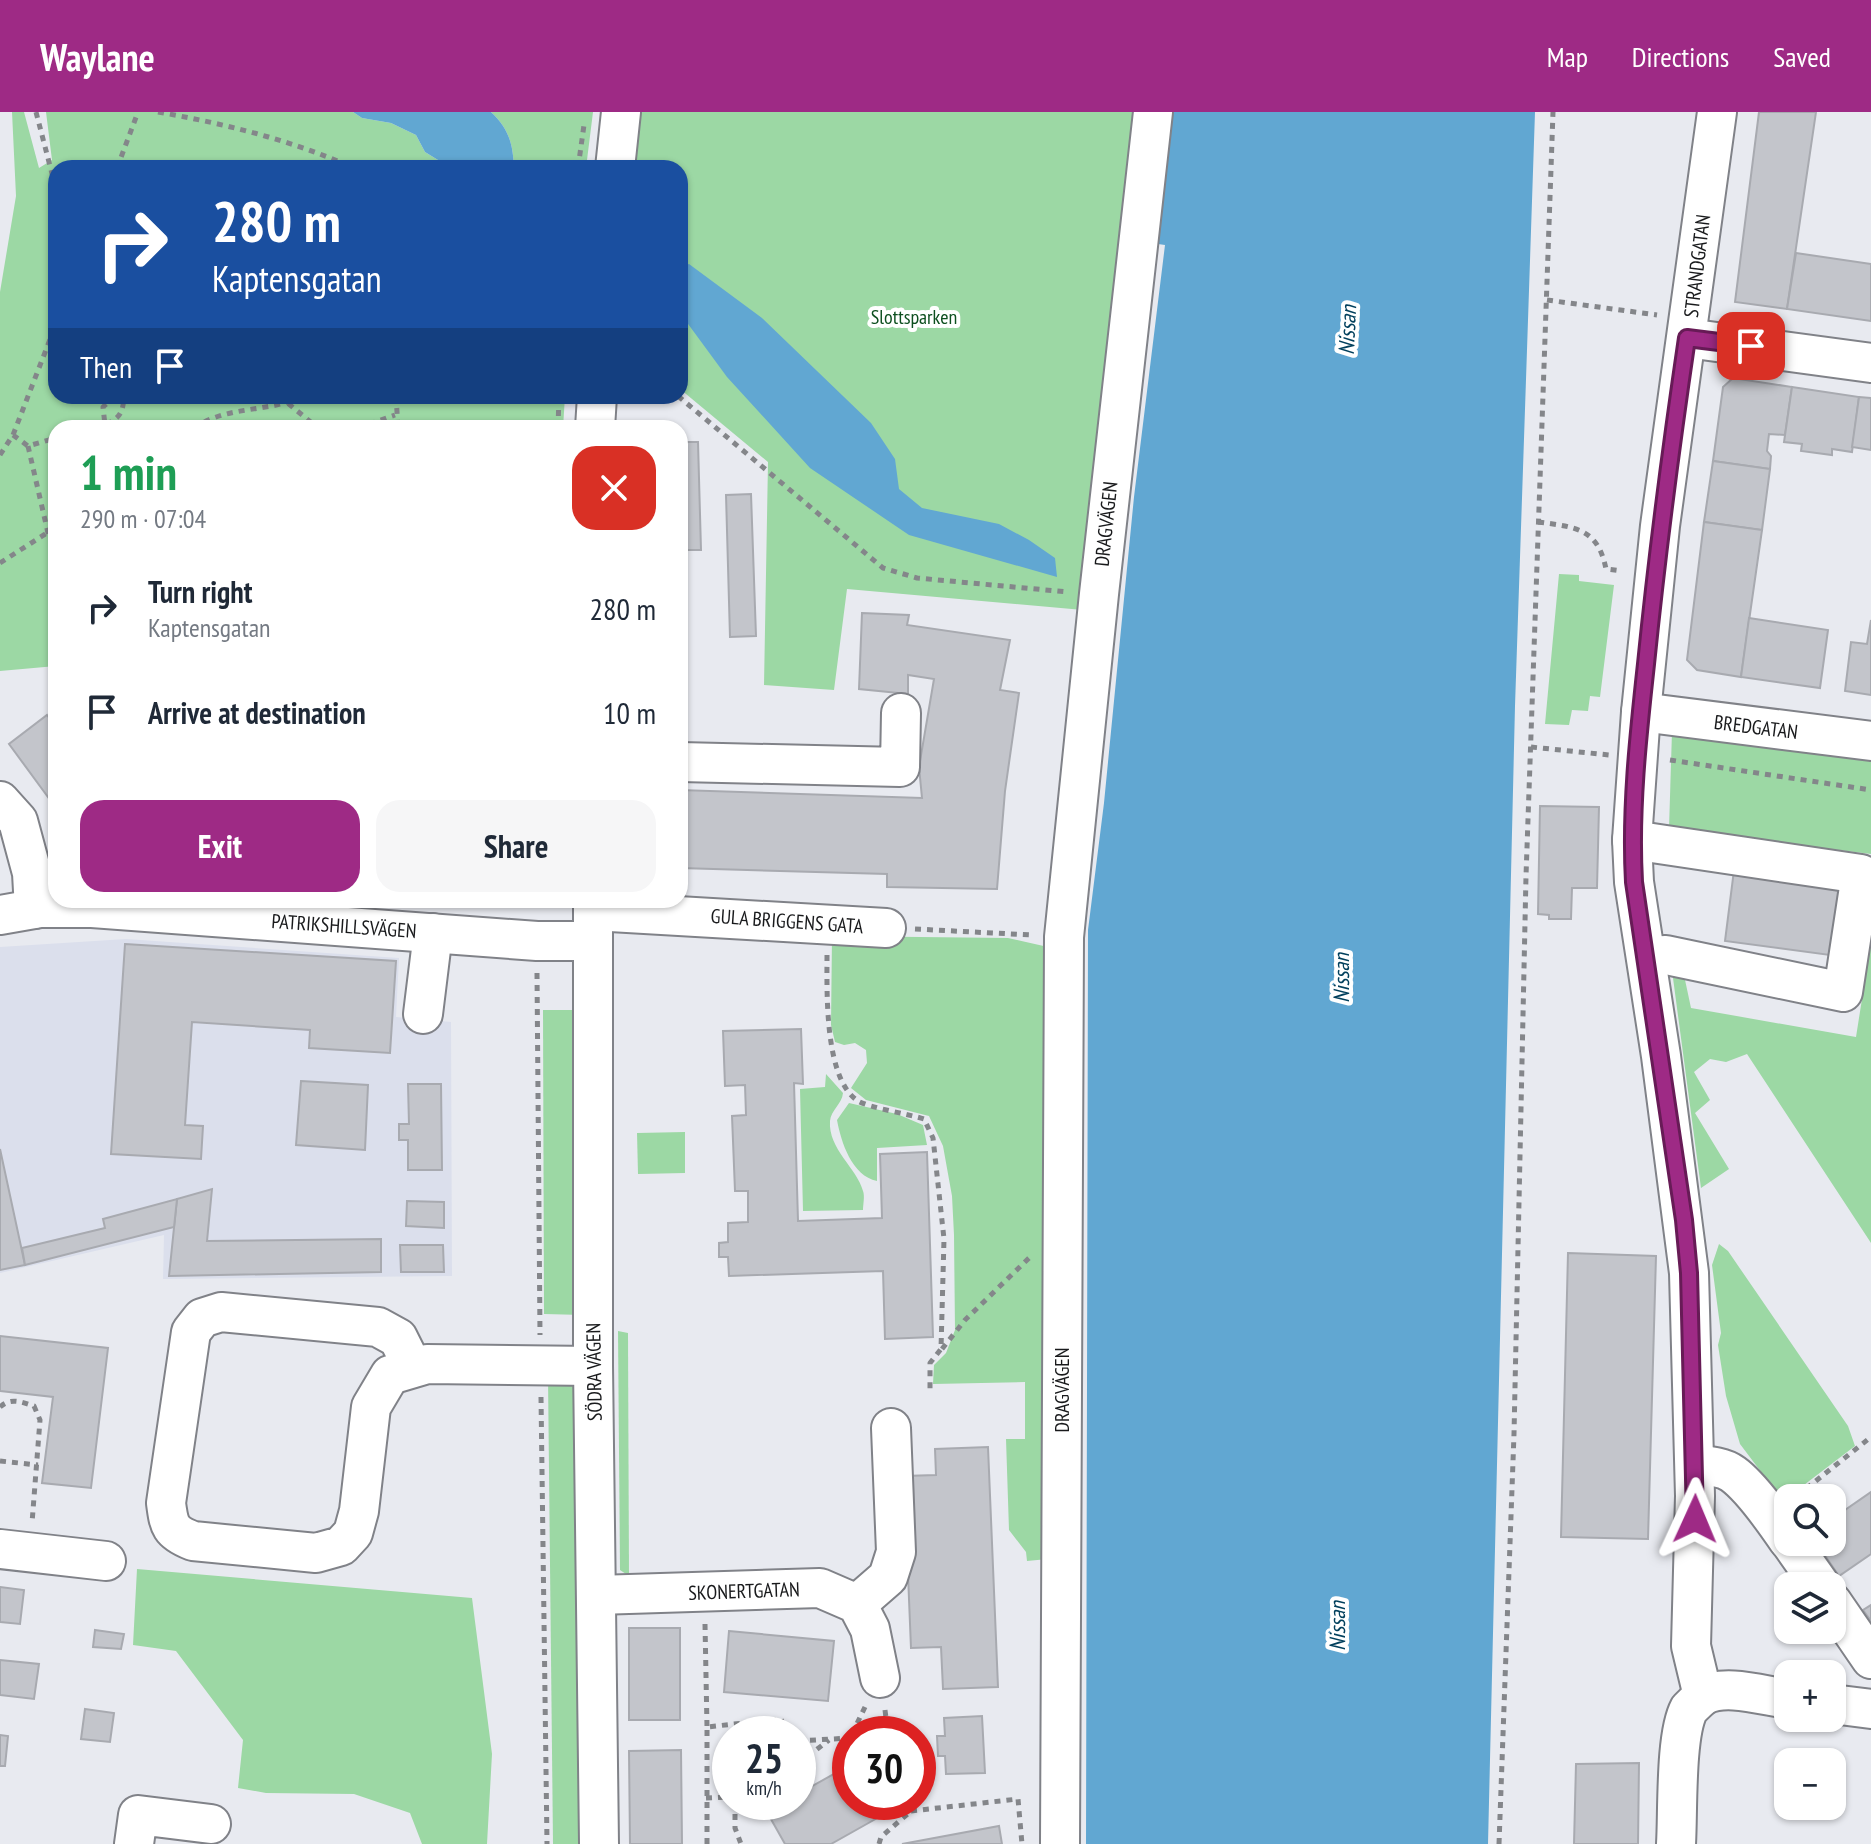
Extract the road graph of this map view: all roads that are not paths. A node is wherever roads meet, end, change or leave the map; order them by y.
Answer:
1 (621, 112) edge
2 (1153, 112) edge
3 (1717, 112) edge
4 (616, 160) edge
5 (1676, 328) junction
6 (1871, 363) edge
7 (1641, 712) junction
8 (901, 713) dead end
9 (1871, 741) edge
10 (688, 762) edge
11 (0, 801) edge
12 (1632, 840) junction
13 (92, 908) edge
14 (164, 908) edge
15 (17, 912) edge
16 (593, 917) edge
17 (886, 928) road end
18 (433, 933) junction
19 (1647, 956) junction
20 (423, 1014) dead end
21 (593, 1366) junction
22 (413, 1368) junction
23 (891, 1428) dead end
24 (1695, 1465) junction
25 (1774, 1520) edge
26 (15, 1551) edge
27 (106, 1561) dead end
28 (597, 1595) junction
29 (857, 1604) junction
30 (1846, 1622) edge
31 (1871, 1659) edge
32 (880, 1678) dead end
33 (1703, 1696) junction
34 (1774, 1697) edge
35 (1846, 1706) edge
36 (1871, 1709) edge
37 (211, 1824) dead end
38 (134, 1844) edge
39 (599, 1844) edge
40 (1060, 1844) edge
41 (1676, 1844) edge

1 - 4 street
2 - 40 street, DRAGVÄGEN
3 - 5 street, STRANDGATAN
5 - 6 street
5 - 7 street, STRANDGATAN
7 - 9 street, BREDGATAN
7 - 12 street, STRANDGATAN
8 - 10 street
11 - 15 street
12 - 19 street, STRANDGATAN
12 - 19 street
13 - 15 street, PATRIKSHILLSVÄGEN
14 - 18 street, PATRIKSHILLSVÄGEN
16 - 17 street, GULA BRIGGENS GATA
16 - 18 street, PATRIKSHILLSVÄGEN
16 - 21 street, SÖDRA VÄGEN
18 - 20 street
19 - 24 street, STRANDGATAN
21 - 22 street
21 - 28 street, SÖDRA VÄGEN
22 - 22 street
23 - 29 street
24 - 25 street
24 - 33 street, STRANDGATAN
26 - 27 street
28 - 29 street, SKONERTGATAN
28 - 39 street, SÖDRA VÄGEN
29 - 32 street
30 - 31 street
33 - 34 street
33 - 41 street
35 - 36 street
37 - 38 street

